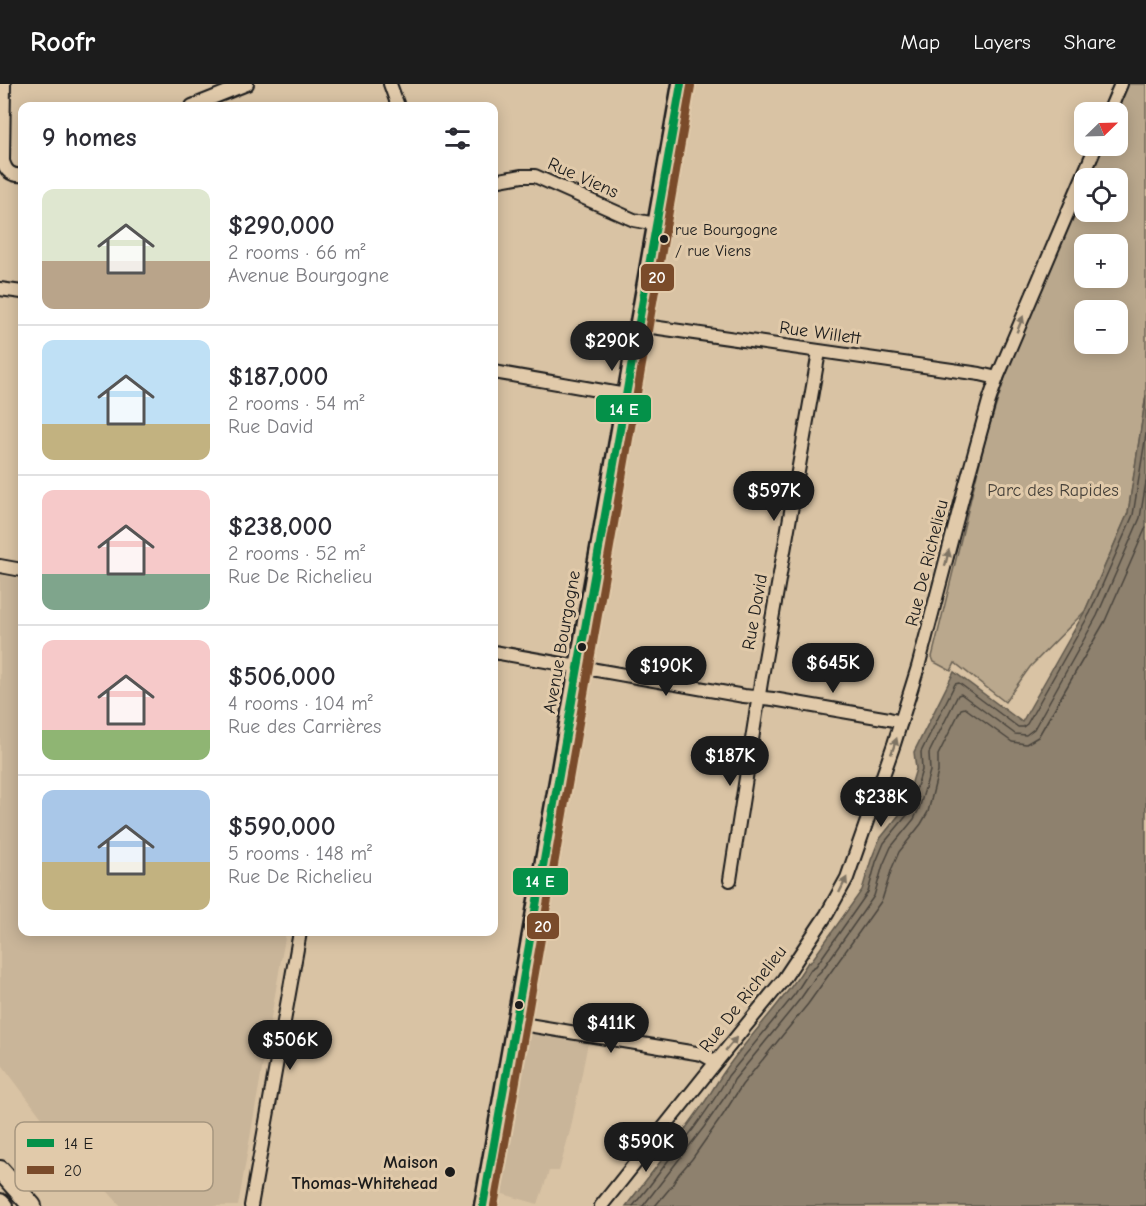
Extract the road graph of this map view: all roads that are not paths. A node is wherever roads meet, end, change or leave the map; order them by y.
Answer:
1 (4, 84) edge
2 (247, 84) edge
3 (390, 84) edge
4 (681, 84) edge
5 (1121, 84) edge
6 (202, 102) edge
7 (397, 102) edge
8 (1113, 102) edge
9 (1091, 156) edge
10 (18, 175) edge
11 (498, 180) edge
12 (656, 224) junction
13 (0, 289) edge
14 (18, 291) edge
15 (638, 325) junction
16 (819, 352) junction
17 (498, 373) edge
18 (997, 378) junction
19 (626, 395) junction
20 (0, 566) edge
21 (18, 569) edge
22 (498, 653) edge
23 (578, 667) junction
24 (759, 698) junction
25 (901, 722) junction
26 (730, 880) dead end
27 (299, 936) edge
28 (516, 1023) junction
29 (716, 1062) junction
30 (0, 1170) edge
31 (15, 1187) edge
32 (19, 1191) edge
33 (0, 1203) edge
34 (3, 1206) edge
35 (32, 1206) edge
36 (251, 1206) edge
37 (483, 1206) edge
38 (601, 1206) edge

1 - 10 street
2 - 6 street
3 - 7 street
4 - 12 street, Avenue Bourgogne
5 - 8 street
18 -> 9 street, Rue De Richelieu
11 - 12 street, Rue Viens
12 - 15 street, Avenue Bourgogne
13 - 14 street
15 - 16 street, Rue Willett
15 - 19 street, Avenue Bourgogne
16 - 18 street, Rue Willett
16 - 24 street, Rue David
17 - 19 street
25 -> 18 street, Rue De Richelieu
19 - 23 street, Avenue Bourgogne
20 - 21 street
22 - 23 street
23 - 24 street
23 - 28 street, Avenue Bourgogne
24 - 25 street
24 - 26 street, Rue David
29 -> 25 street, Rue De Richelieu
27 - 36 street
28 - 29 street
28 - 37 street, Avenue Bourgogne
29 - 38 street, Rue De Richelieu
30 - 31 main road
32 - 35 main road
33 - 34 main road

